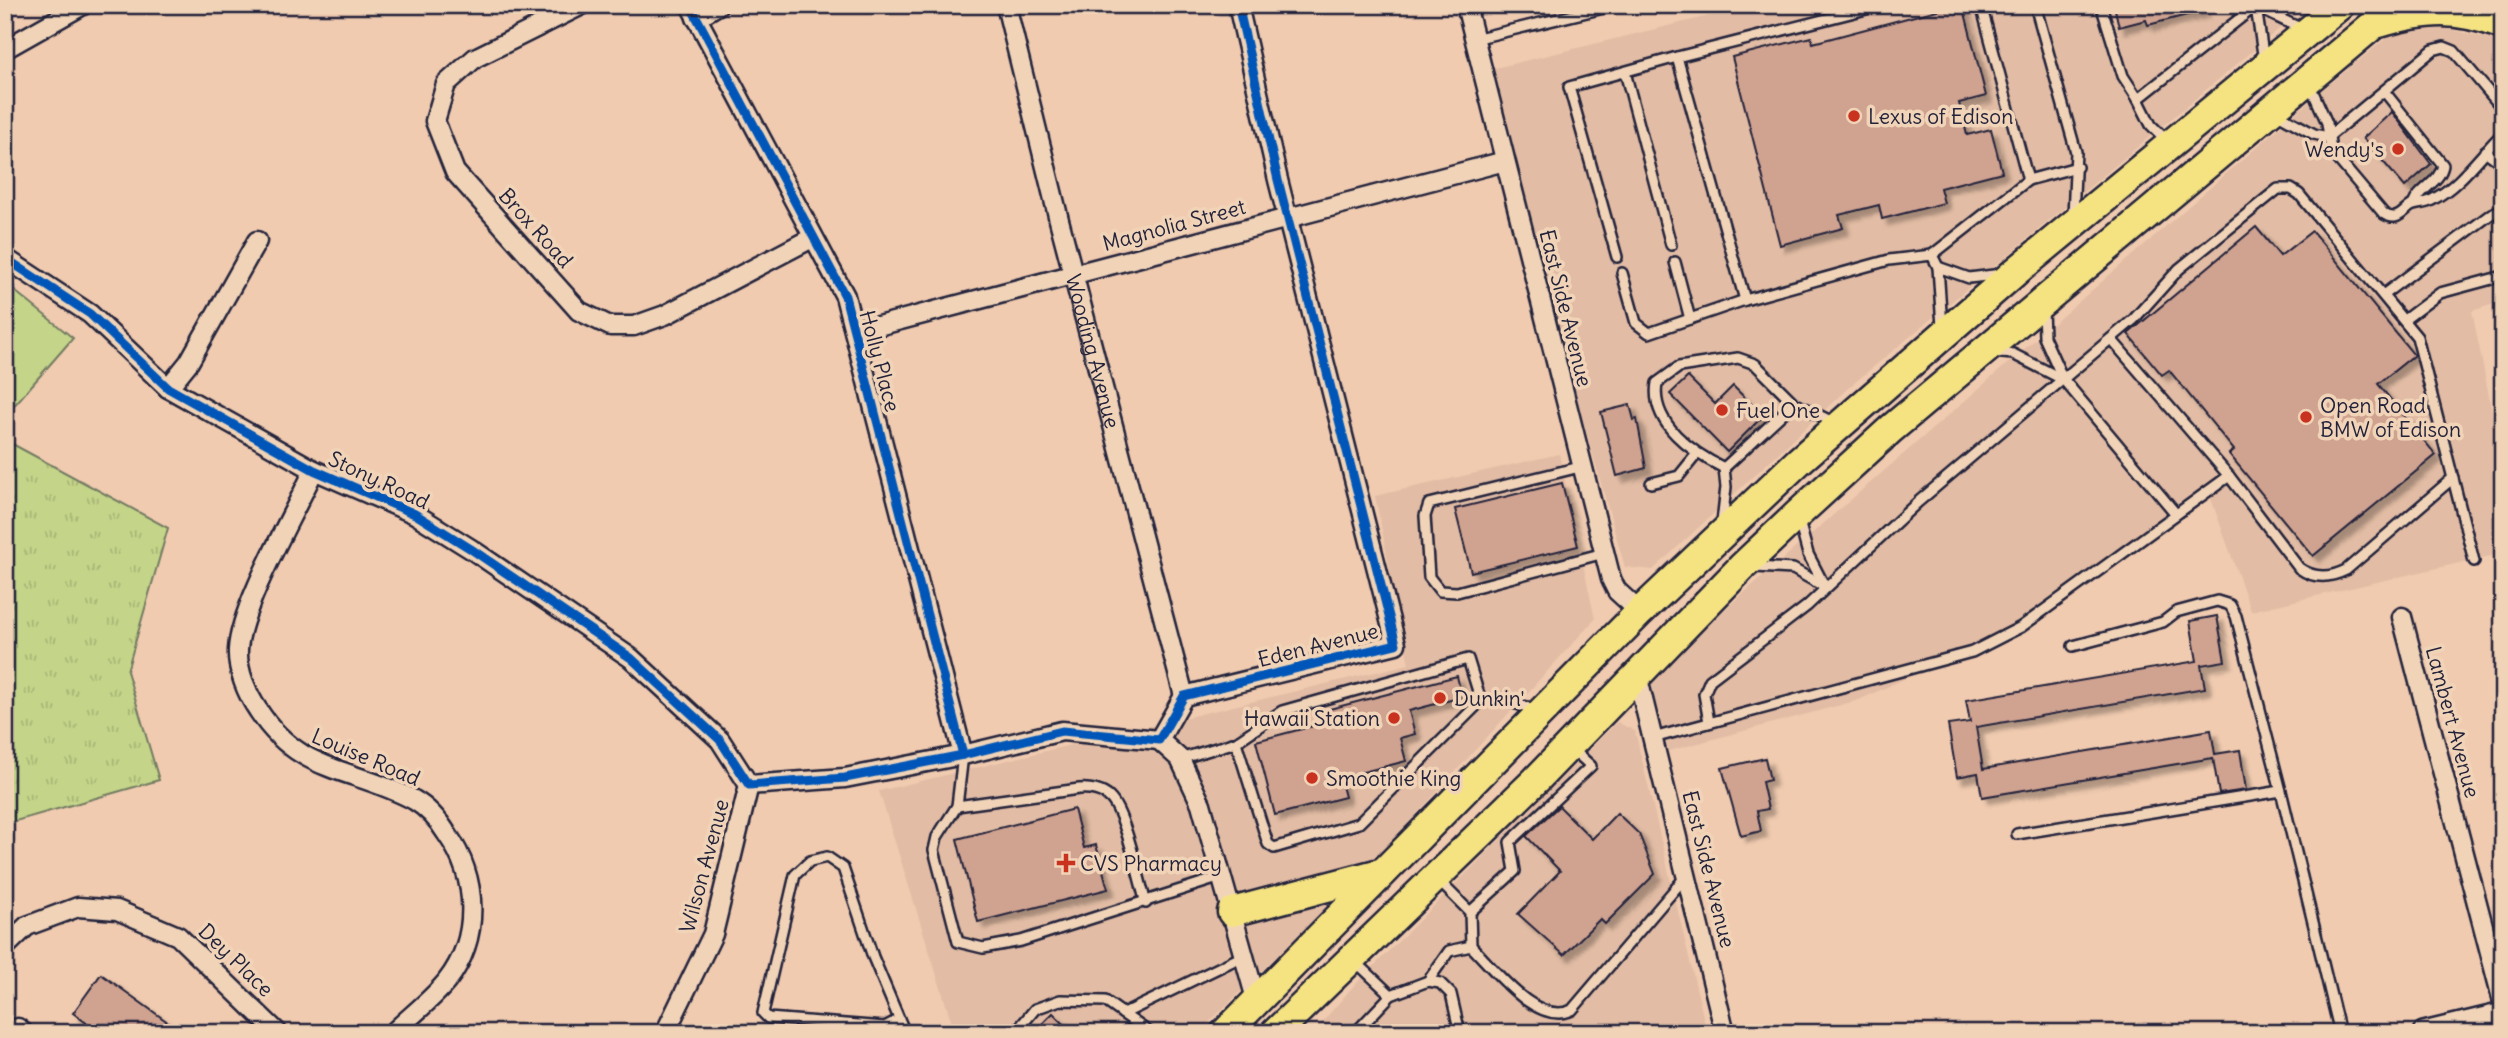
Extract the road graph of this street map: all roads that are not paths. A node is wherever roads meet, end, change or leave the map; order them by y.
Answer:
1 (83, 5) edge
2 (582, 5) edge
3 (718, 5) edge
4 (1006, 5) edge
5 (1238, 5) edge
6 (1466, 5) edge
7 (1616, 5) edge
8 (1882, 5) edge
9 (1981, 5) edge
10 (2035, 5) edge
11 (2101, 5) edge
12 (2397, 5) edge
13 (2256, 6) edge
14 (2333, 8) edge
15 (693, 12) edge
16 (2373, 25) junction
17 (2503, 25) edge
18 (2308, 31) junction
19 (1475, 39) junction
20 (5, 48) edge
21 (1677, 57) junction
22 (2265, 68) junction
23 (1625, 72) junction
24 (2307, 80) junction
25 (2384, 91) junction
26 (2138, 99) junction
27 (2272, 110) junction
28 (2503, 110) edge
29 (2503, 133) edge
30 (2328, 137) junction
31 (2170, 145) junction
32 (2485, 151) junction
33 (1505, 161) junction
34 (2503, 164) edge
35 (2077, 167) junction
36 (2028, 180) junction
37 (2413, 205) junction
38 (2503, 209) edge
39 (1288, 218) junction
40 (2072, 227) junction
41 (812, 238) junction
42 (257, 241) dead end
43 (1671, 245) dead end
44 (1932, 255) junction
45 (1617, 257) dead end
46 (5, 258) edge
47 (1675, 262) dead end
48 (1938, 267) junction
49 (1622, 273) dead end
50 (2014, 273) junction
51 (1073, 275) junction
52 (2503, 276) edge
53 (2383, 295) junction
54 (1745, 300) junction
55 (2043, 304) junction
56 (1690, 319) junction
57 (2404, 320) junction
58 (855, 332) junction
59 (1942, 335) junction
60 (2111, 339) junction
61 (1986, 352) junction
62 (2063, 379) junction
63 (168, 388) junction
64 (1794, 403) junction
65 (1839, 425) junction
66 (1696, 455) junction
67 (1584, 466) junction
68 (1724, 468) junction
69 (314, 470) junction
70 (2229, 476) junction
71 (2453, 478) junction
72 (1651, 483) dead end
73 (1798, 514) junction
74 (2176, 514) junction
75 (1721, 534) junction
76 (1604, 553) junction
77 (2474, 562) dead end
78 (1742, 567) junction
79 (1825, 587) junction
80 (1640, 612) junction
81 (2402, 617) dead end
82 (2073, 646) dead end
83 (1637, 675) junction
84 (1184, 696) junction
85 (1481, 701) junction
86 (1542, 711) junction
87 (1709, 722) junction
88 (1653, 738) junction
89 (1159, 740) junction
90 (1236, 742) junction
91 (1569, 746) junction
92 (963, 755) junction
93 (1180, 759) junction
94 (749, 785) junction
95 (2281, 791) junction
96 (957, 806) junction
97 (2017, 834) dead end
98 (1383, 873) junction
99 (1686, 875) junction
100 (1221, 877) junction
101 (1436, 878) junction
102 (1146, 903) junction
103 (1231, 912) junction
104 (1470, 912) junction
105 (1471, 946) junction
106 (5, 947) edge
107 (1243, 956) junction
108 (1354, 960) junction
109 (1428, 981) junction
110 (1391, 995) junction
111 (1256, 999) junction
112 (2503, 1002) edge
113 (1123, 1014) junction
114 (2503, 1014) edge
115 (898, 1020) junction
116 (278, 1033) edge
117 (393, 1033) edge
118 (665, 1033) edge
119 (905, 1033) edge
120 (1015, 1033) edge
121 (1150, 1033) edge
122 (1225, 1033) edge
123 (1265, 1033) edge
124 (1275, 1033) edge
125 (1355, 1033) edge
126 (1460, 1033) edge
127 (1725, 1033) edge
128 (2340, 1033) edge
129 (2424, 1033) edge

1 - 20 street
2 - 41 street, Brox Road
3 - 15 street
4 - 51 street, Wooding Avenue
5 - 39 street, Eden Avenue
6 - 19 street, East Side Avenue
7 - 19 lane
8 - 21 lane
9 - 36 lane
10 - 35 lane
11 - 26 lane
12 - 16 highway
13 - 18 lane
13 - 22 lane
13 - 26 lane
14 - 18 highway
15 - 41 street, Holly Place
16 - 17 highway
16 - 24 highway
18 - 22 highway
19 - 33 street, East Side Avenue
21 - 23 lane
21 - 54 lane
22 - 31 highway
23 - 43 lane
23 - 45 lane
24 - 27 highway
24 - 30 lane
25 - 28 lane
25 - 30 lane
25 - 37 lane
26 - 31 lane
27 - 30 lane
27 - 55 highway
29 - 32 lane
30 - 37 lane
31 - 40 highway
32 - 34 lane
32 - 37 lane
33 - 39 street, Magnolia Street
33 - 67 street, East Side Avenue
35 - 36 lane
35 - 40 lane
36 - 44 lane
38 - 53 lane
39 - 51 street, Magnolia Street
39 - 84 street, Eden Avenue
40 - 50 highway
41 - 58 street, Holly Place
42 - 63 street
44 - 48 lane
44 - 54 lane
46 - 63 street, Stony Road
47 - 56 lane
48 - 50 lane
48 - 59 lane
49 - 56 lane
50 - 59 highway
51 - 58 street, Magnolia Street
51 - 84 street, Wooding Avenue
52 - 57 lane
53 - 57 lane
53 - 60 lane
54 - 56 lane
55 - 61 highway
55 - 62 lane
57 - 71 lane
58 - 92 street, Holly Place
59 - 65 highway
60 - 62 lane
60 - 70 lane
61 - 62 lane
61 - 73 highway
62 - 74 lane
62 - 79 lane
63 - 69 street, Stony Road
64 - 65 lane
64 - 66 lane
64 - 68 lane
65 - 75 highway
66 - 68 lane
66 - 72 lane
67 - 76 street, East Side Avenue
67 - 76 lane
68 - 75 lane
69 - 94 street, Stony Road
69 - 117 street, Louise Road
70 - 71 lane
70 - 74 lane
71 - 77 lane
73 - 78 highway
73 - 79 lane
74 - 87 lane
75 - 80 highway
76 - 80 street, East Side Avenue
78 - 79 lane
78 - 83 highway
79 - 87 lane
80 - 86 highway
81 - 112 street, Lambert Avenue
82 - 95 lane
83 - 88 street, East Side Avenue
83 - 91 highway
84 - 89 street
85 - 86 lane
85 - 90 lane
85 - 90 lane
86 - 98 highway
87 - 88 lane
88 - 99 street, East Side Avenue
89 - 92 street
89 - 93 street
90 - 93 lane
91 - 101 highway
91 - 104 lane
92 - 94 street
92 - 96 lane
93 - 100 street
94 - 118 street, Wilson Avenue
95 - 97 lane
95 - 128 lane
96 - 102 lane
96 - 102 lane
98 - 103 highway
98 - 111 highway
99 - 105 lane
99 - 127 street, East Side Avenue
100 - 102 lane
100 - 103 street
101 - 104 lane
101 - 108 highway
103 - 107 street
104 - 105 lane
105 - 109 lane
106 - 116 street, Dey Place
107 - 111 street
107 - 113 lane
108 - 110 lane
108 - 124 highway
109 - 110 lane
109 - 126 lane
110 - 125 lane
111 - 122 highway
111 - 123 street
113 - 120 lane
113 - 121 lane
114 - 129 street
115 - 115 lane
115 - 119 lane

